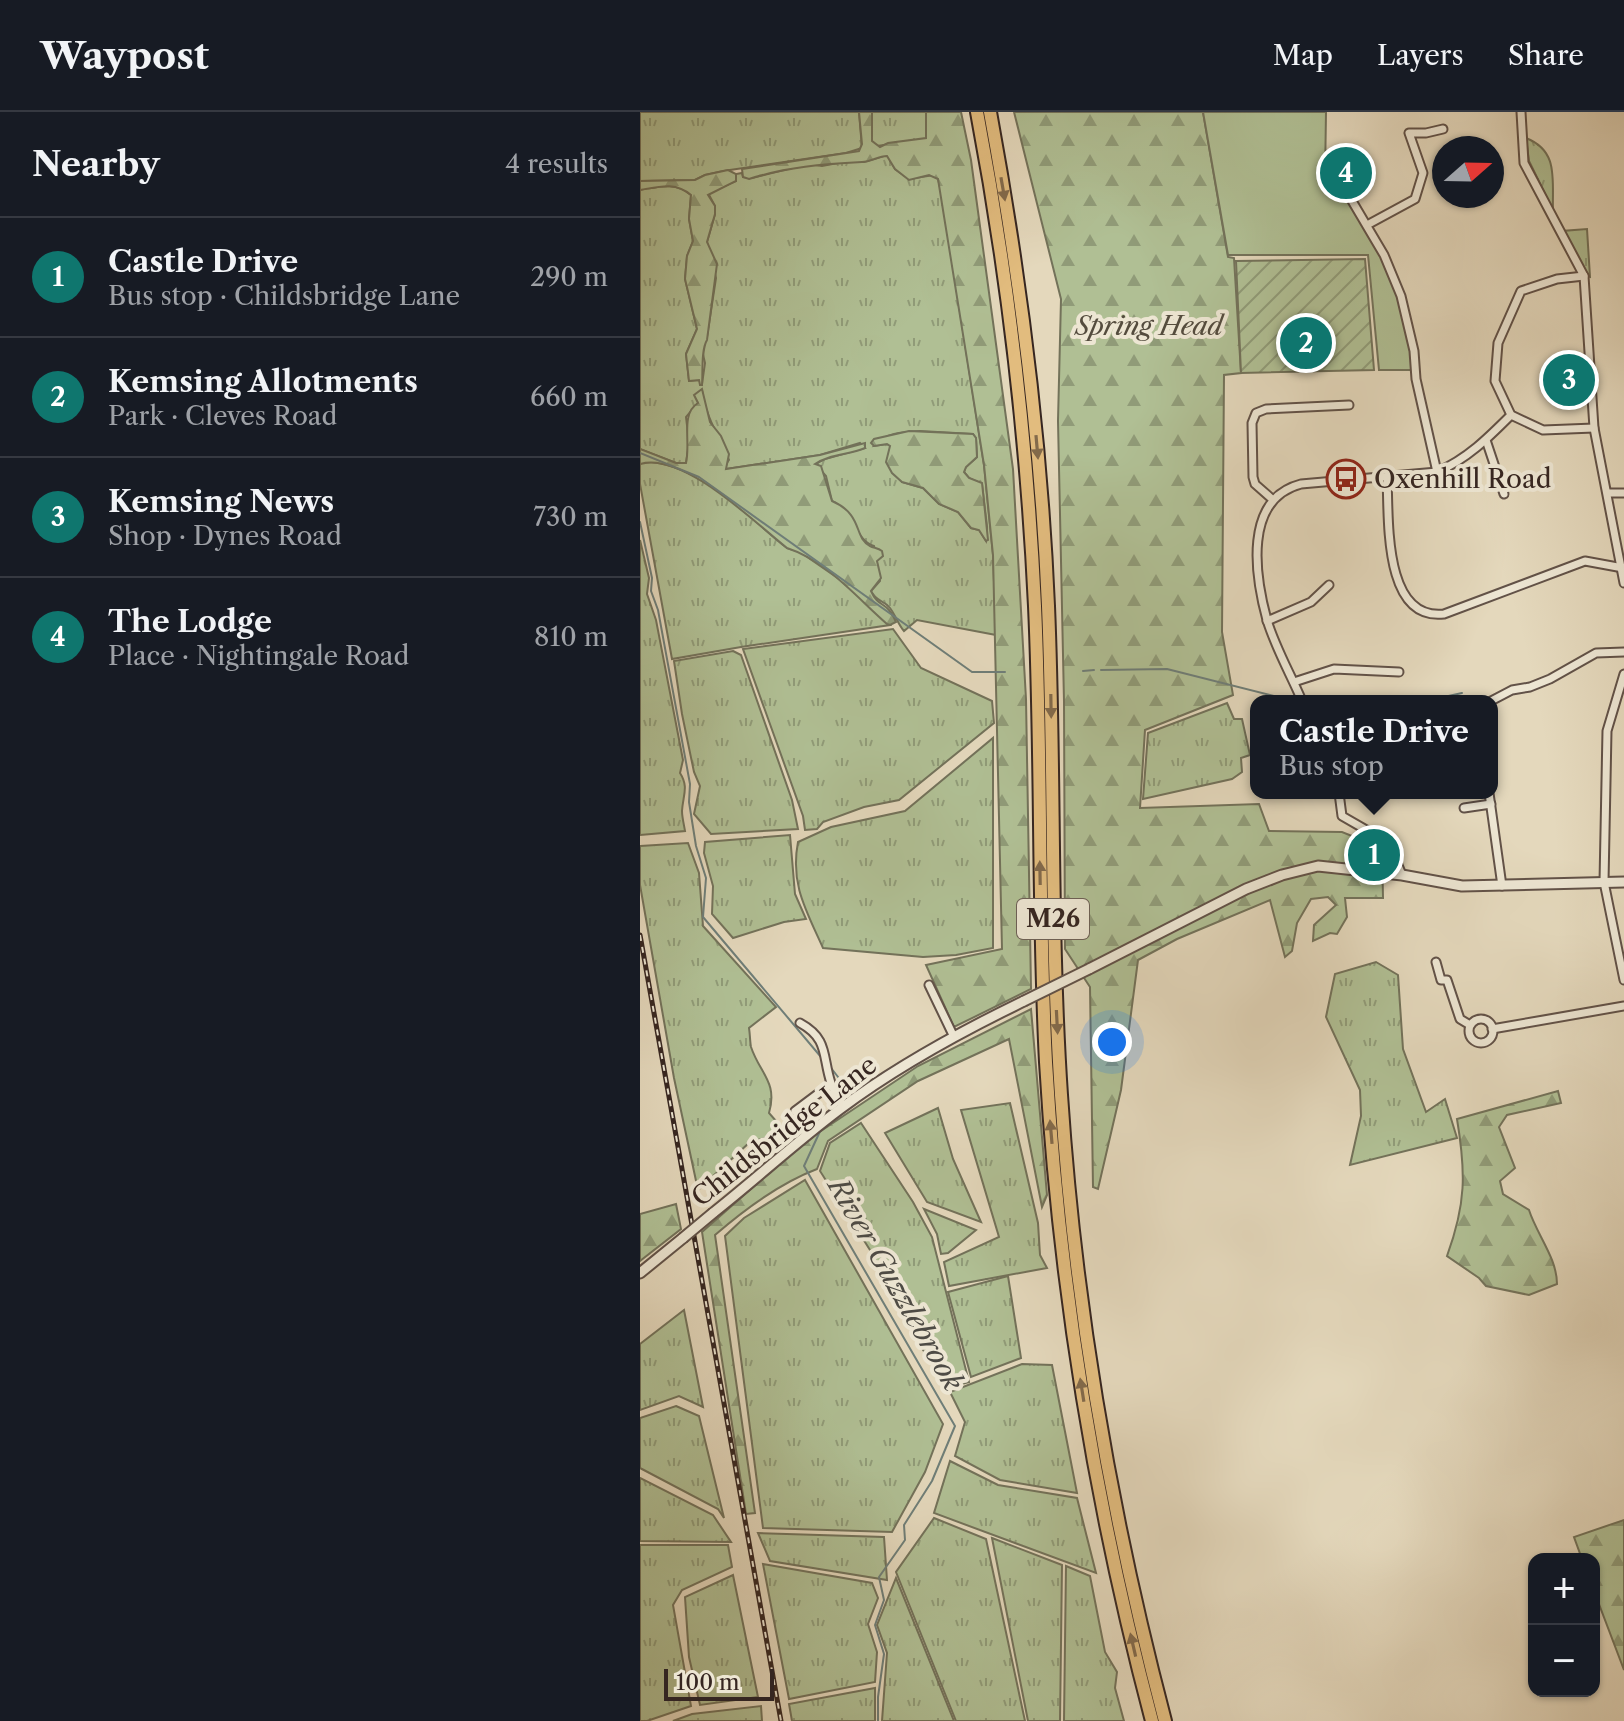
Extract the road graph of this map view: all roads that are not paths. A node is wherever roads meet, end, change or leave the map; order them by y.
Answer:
1 (977, 112) edge
2 (990, 112) edge
3 (1521, 112) edge
4 (1443, 129) dead end
5 (1323, 174) dead end
6 (1367, 225) junction
7 (1584, 276) junction
8 (1349, 405) dead end
9 (1511, 415) junction
10 (1594, 428) junction
11 (1486, 440) junction
12 (1437, 472) junction
13 (1387, 478) junction
14 (1608, 493) junction
15 (1624, 493) edge
16 (1504, 494) dead end
17 (1272, 499) junction
18 (1623, 568) edge
19 (1624, 583) edge
20 (1329, 585) dead end
21 (1267, 621) junction
22 (1624, 652) edge
23 (1399, 672) dead end
24 (1624, 674) edge
25 (1294, 682) junction
26 (1299, 695) edge
27 (1498, 697) edge
28 (1340, 799) edge
29 (1490, 799) edge
30 (1491, 804) junction
31 (1464, 808) dead end
32 (1402, 875) junction
33 (1604, 882) junction
34 (1624, 882) edge
35 (1502, 886) junction
36 (1436, 962) dead end
37 (1624, 980) edge
38 (929, 985) dead end
39 (1624, 1006) edge
40 (800, 1023) dead end
41 (1470, 1025) junction
42 (1492, 1029) junction
43 (953, 1035) junction
44 (831, 1084) junction
45 (843, 1106) junction
46 (795, 1111) dead end
47 (640, 1273) edge
48 (1152, 1721) edge
49 (1165, 1721) edge

48 -> 1 highway, M26
2 -> 49 highway, M26
3 - 7 street
4 - 6 street
5 - 6 street
6 - 12 street
7 - 9 street
7 - 10 street
8 - 17 street
9 - 10 street
9 - 11 street
10 - 14 street
11 - 12 street
11 - 16 street
12 - 13 street
13 - 17 street
13 - 18 street
14 - 15 street
14 - 18 street
17 - 21 street
18 - 19 street
20 - 21 street
21 - 25 street
22 - 27 street
23 - 25 street
24 - 33 street
25 - 26 street
28 - 32 street
29 - 30 street
30 - 31 street
30 - 35 street
32 - 35 street, Childsbridge Lane
32 - 43 street, Childsbridge Lane, bridge
33 - 34 street, Childsbridge Lane
33 - 35 street, Childsbridge Lane
33 - 37 street
36 - 41 street
38 - 43 street
39 - 42 street
40 - 44 street
41 - 42 street
41 - 42 street
43 - 45 street, Childsbridge Lane
44 - 45 street
44 - 46 street
45 - 47 street, Childsbridge Lane, bridge

